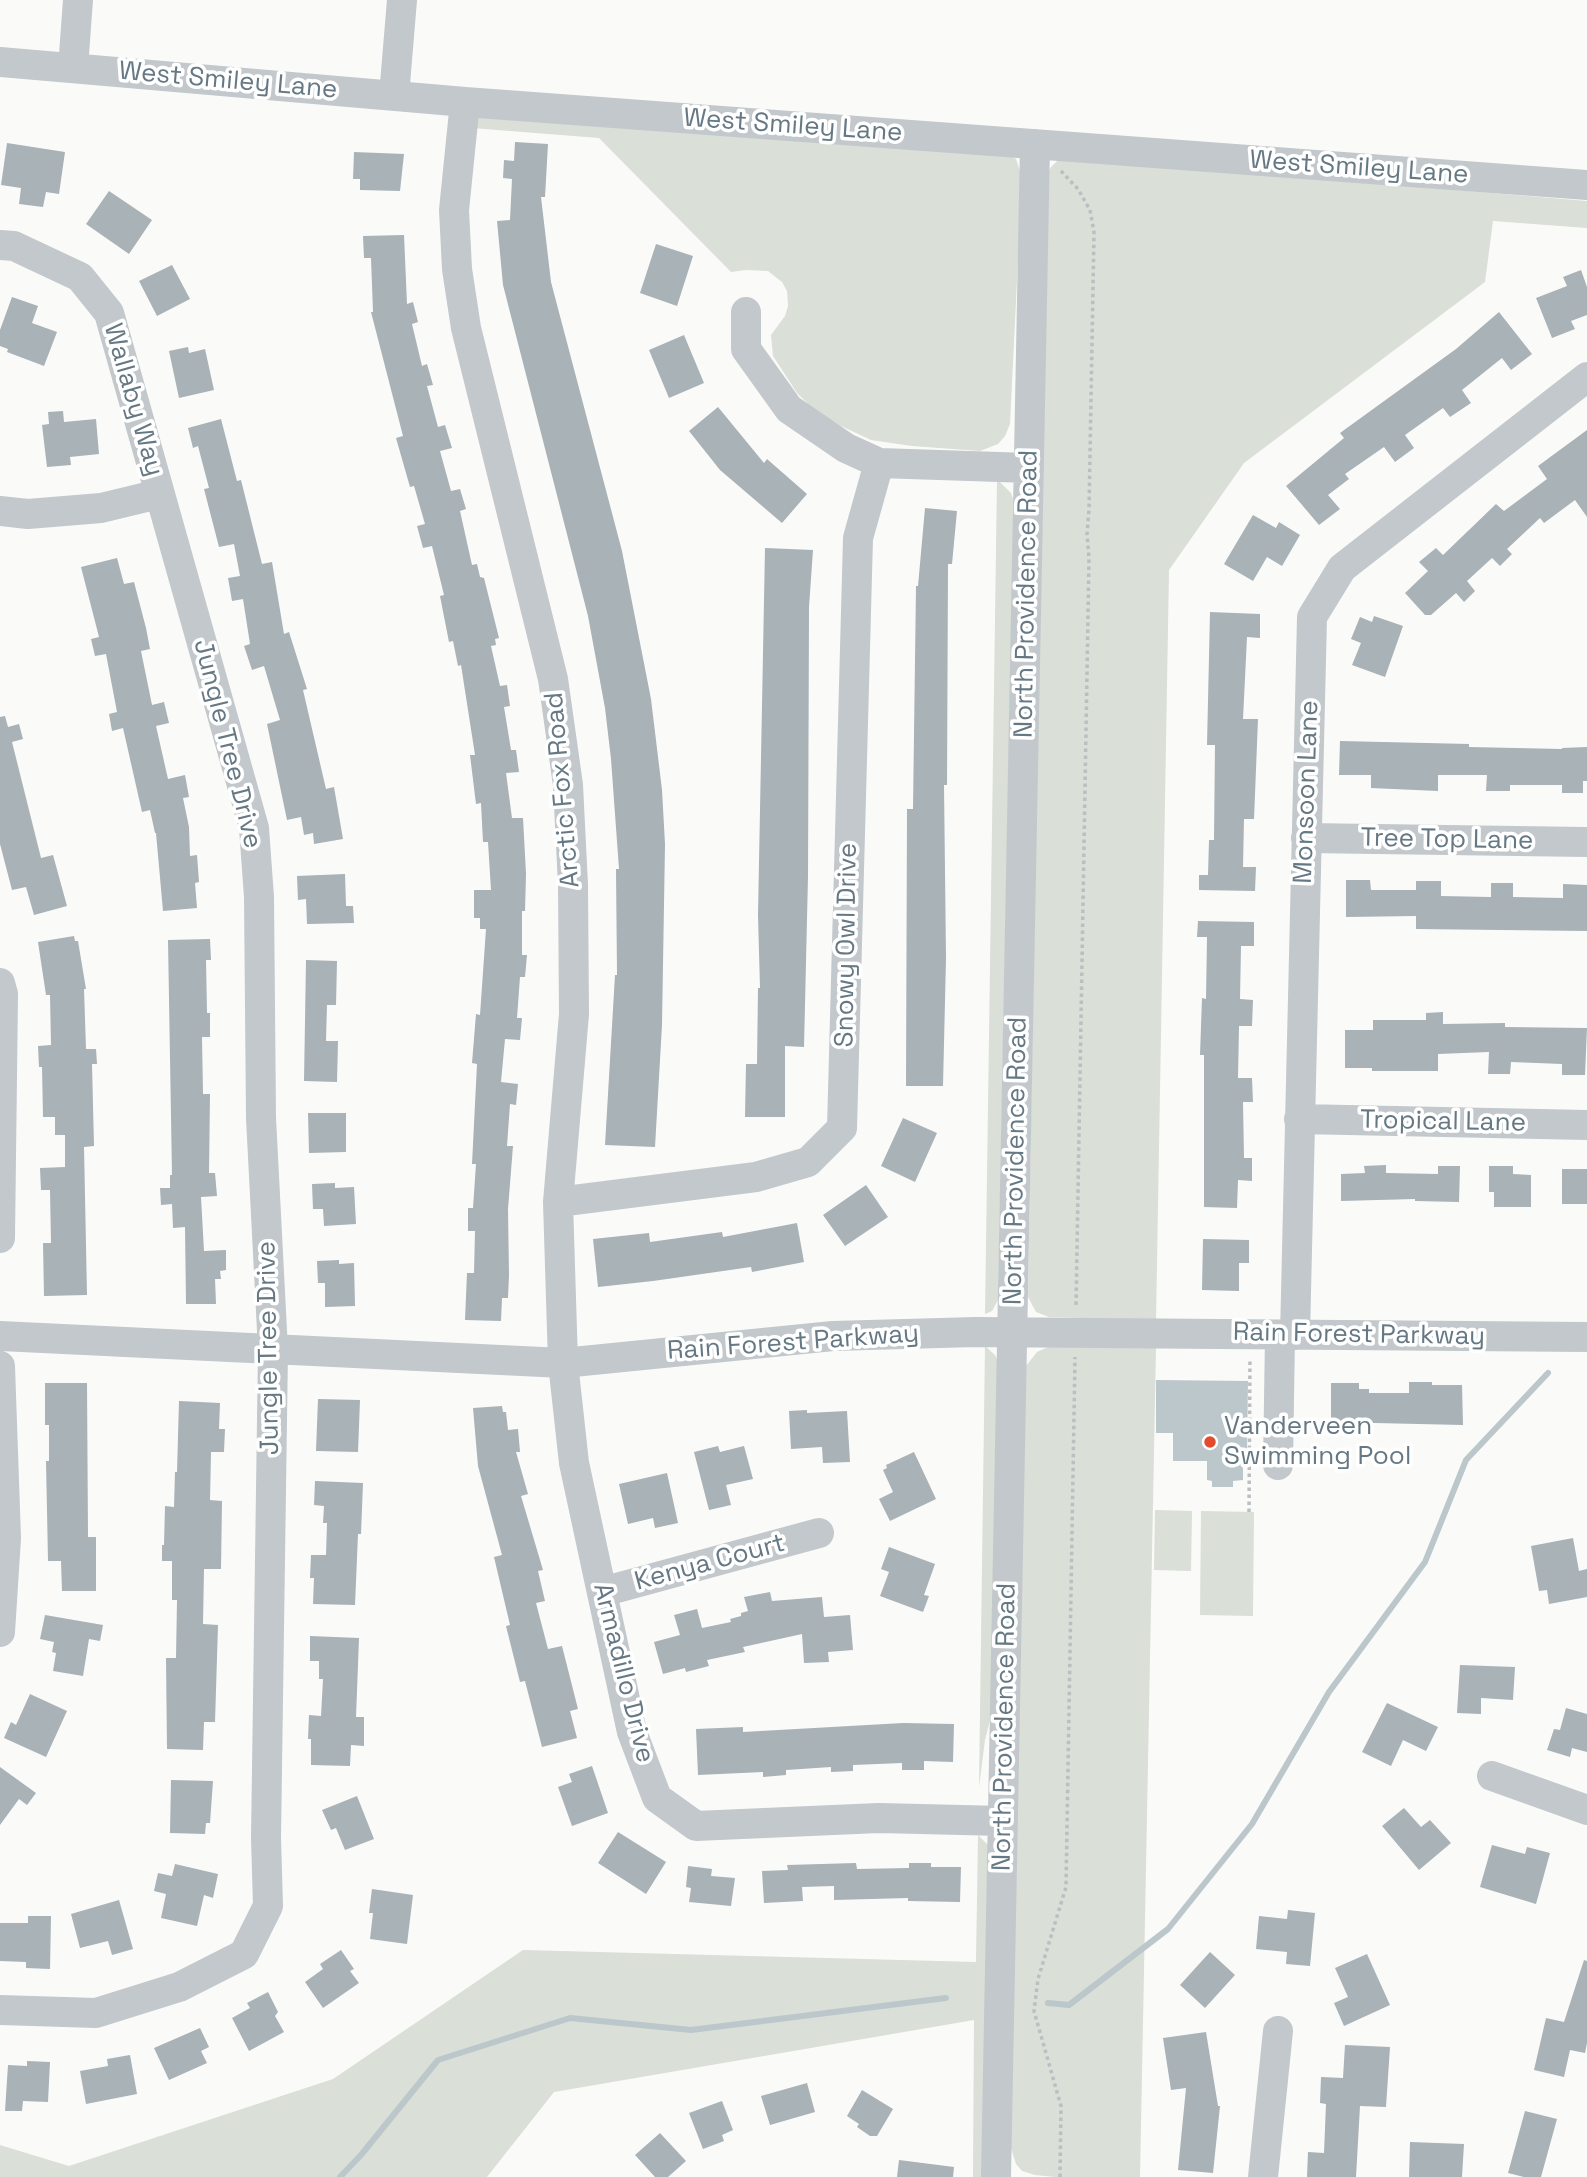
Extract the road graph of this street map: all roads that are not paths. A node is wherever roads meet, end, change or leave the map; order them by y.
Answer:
1 (78, 0) edge
2 (402, 0) edge
3 (0, 62) edge
4 (73, 68) junction
5 (394, 96) junction
6 (465, 102) junction
7 (1035, 144) junction
8 (1587, 185) edge
9 (0, 245) edge
10 (746, 312) dead end
11 (1587, 377) edge
12 (879, 463) junction
13 (1029, 468) junction
14 (159, 494) junction
15 (0, 511) edge
16 (1306, 838) junction
17 (1587, 842) edge
18 (0, 983) edge
19 (1299, 1119) junction
20 (1587, 1125) edge
21 (558, 1202) junction
22 (0, 1238) edge
23 (1012, 1333) junction
24 (1288, 1335) junction
25 (0, 1336) edge
26 (1587, 1337) edge
27 (273, 1350) junction
28 (563, 1363) junction
29 (0, 1366) edge
30 (1278, 1465) dead end
31 (819, 1533) dead end
32 (602, 1592) junction
33 (0, 1632) edge
34 (1492, 1776) dead end
35 (1587, 1810) edge
36 (1003, 1821) junction
37 (0, 2010) edge
38 (1278, 2031) dead end
39 (996, 2177) edge
40 (1263, 2177) edge

1 - 4 street
2 - 5 street
3 - 4 street, West Smiley Lane
4 - 5 street, West Smiley Lane
5 - 6 street, West Smiley Lane
6 - 7 street, West Smiley Lane
6 - 21 street, Arctic Fox Road
7 - 8 street, West Smiley Lane
7 - 13 street, North Providence Road
9 - 14 street, Wallaby Way
10 - 12 street
11 - 16 street, Monsoon Lane
12 - 13 street
12 - 21 street, Snowy Owl Drive
13 - 23 street, North Providence Road
14 - 15 street
14 - 27 street, Jungle Tree Drive
16 - 17 street, Tree Top Lane
16 - 19 street, Monsoon Lane
18 - 22 street
19 - 20 street, Tropical Lane
19 - 24 street, Monsoon Lane
21 - 28 street, Arctic Fox Road
23 - 24 street, Rain Forest Parkway
23 - 28 street, Rain Forest Parkway
23 - 36 street, North Providence Road
24 - 26 street, Rain Forest Parkway
24 - 30 street, Monsoon Lane
25 - 27 street, Rain Forest Parkway
27 - 28 street, Rain Forest Parkway
27 - 37 street, Jungle Tree Drive
28 - 32 street, Armadillo Drive
29 - 33 street
31 - 32 street, Kenya Court
32 - 36 street, Armadillo Drive
34 - 35 street
36 - 39 street, North Providence Road
38 - 40 street

